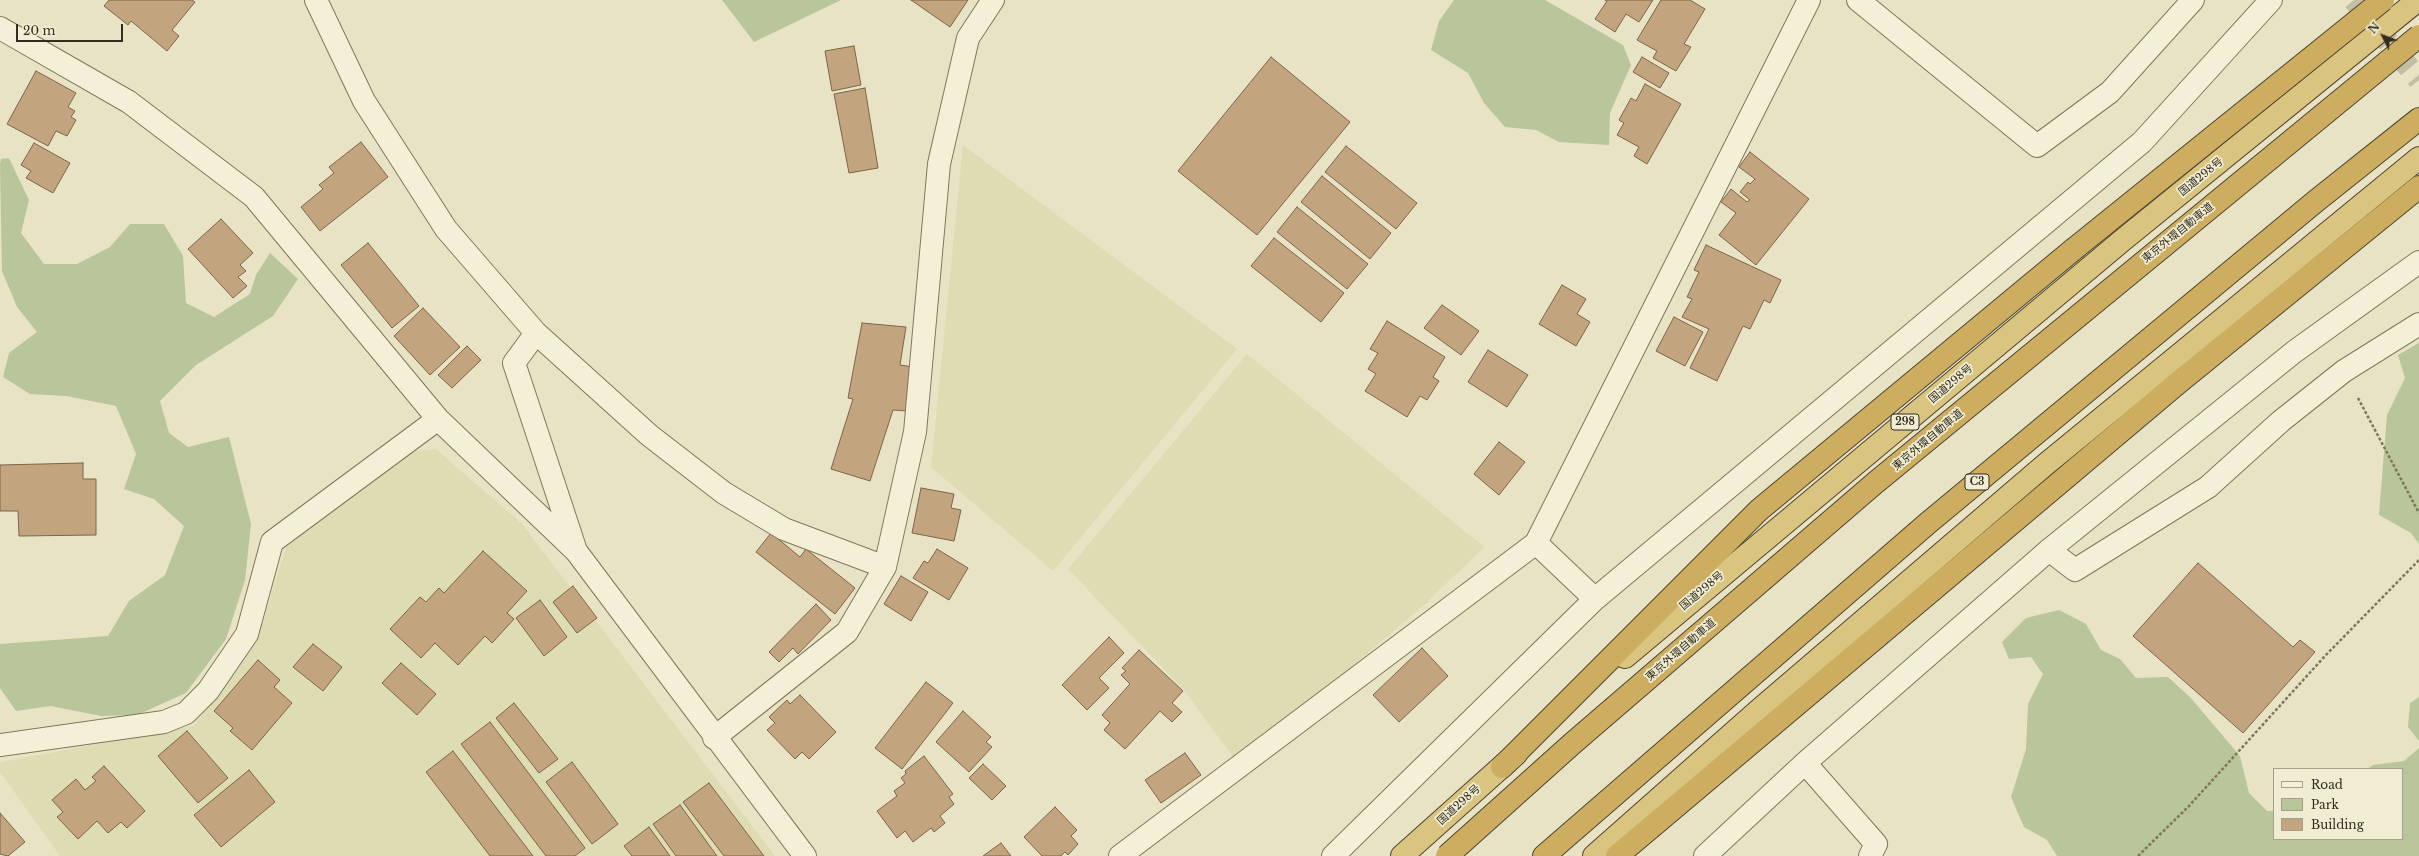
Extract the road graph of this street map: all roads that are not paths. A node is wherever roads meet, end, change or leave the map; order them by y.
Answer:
1 (316, 0) edge
2 (993, 0) edge
3 (1809, 0) edge
4 (1858, 0) edge
5 (2193, 0) edge
6 (2271, 0) edge
7 (2383, 0) edge
8 (2418, 0) edge
9 (0, 28) edge
10 (2419, 36) edge
11 (2419, 119) edge
12 (2419, 158) edge
13 (2419, 187) edge
14 (2419, 262) edge
15 (2419, 324) edge
16 (536, 333) junction
17 (438, 419) junction
18 (1536, 543) junction
19 (2049, 550) junction
20 (576, 551) junction
21 (884, 567) junction
22 (1595, 599) junction
23 (714, 738) junction
24 (0, 745) edge
25 (1805, 763) junction
26 (1502, 767) junction
27 (805, 856) edge
28 (1120, 856) edge
29 (1333, 856) edge
30 (1402, 856) edge
31 (1447, 856) edge
32 (1544, 856) edge
33 (1594, 856) edge
34 (1618, 856) edge
35 (1705, 856) edge
36 (1870, 856) edge

1 - 16 street
2 - 21 street
3 - 18 street
4 - 5 street
6 - 22 street
7 - 26 highway, bridge
8 - 26 highway, 国道298号 / 298
9 - 17 street
10 - 31 highway, 東京外環自動車道, bridge
11 - 32 highway, C3
12 - 33 highway
13 - 34 highway
14 - 19 street
15 - 19 street
16 - 20 street
16 - 21 street
17 - 20 street
17 - 24 street
18 - 22 street
18 - 28 street
19 - 25 street
20 - 23 street
21 - 23 street
22 - 29 street
23 - 27 street
25 - 35 street
25 - 36 street
26 - 30 highway, 国道298号 / 298

